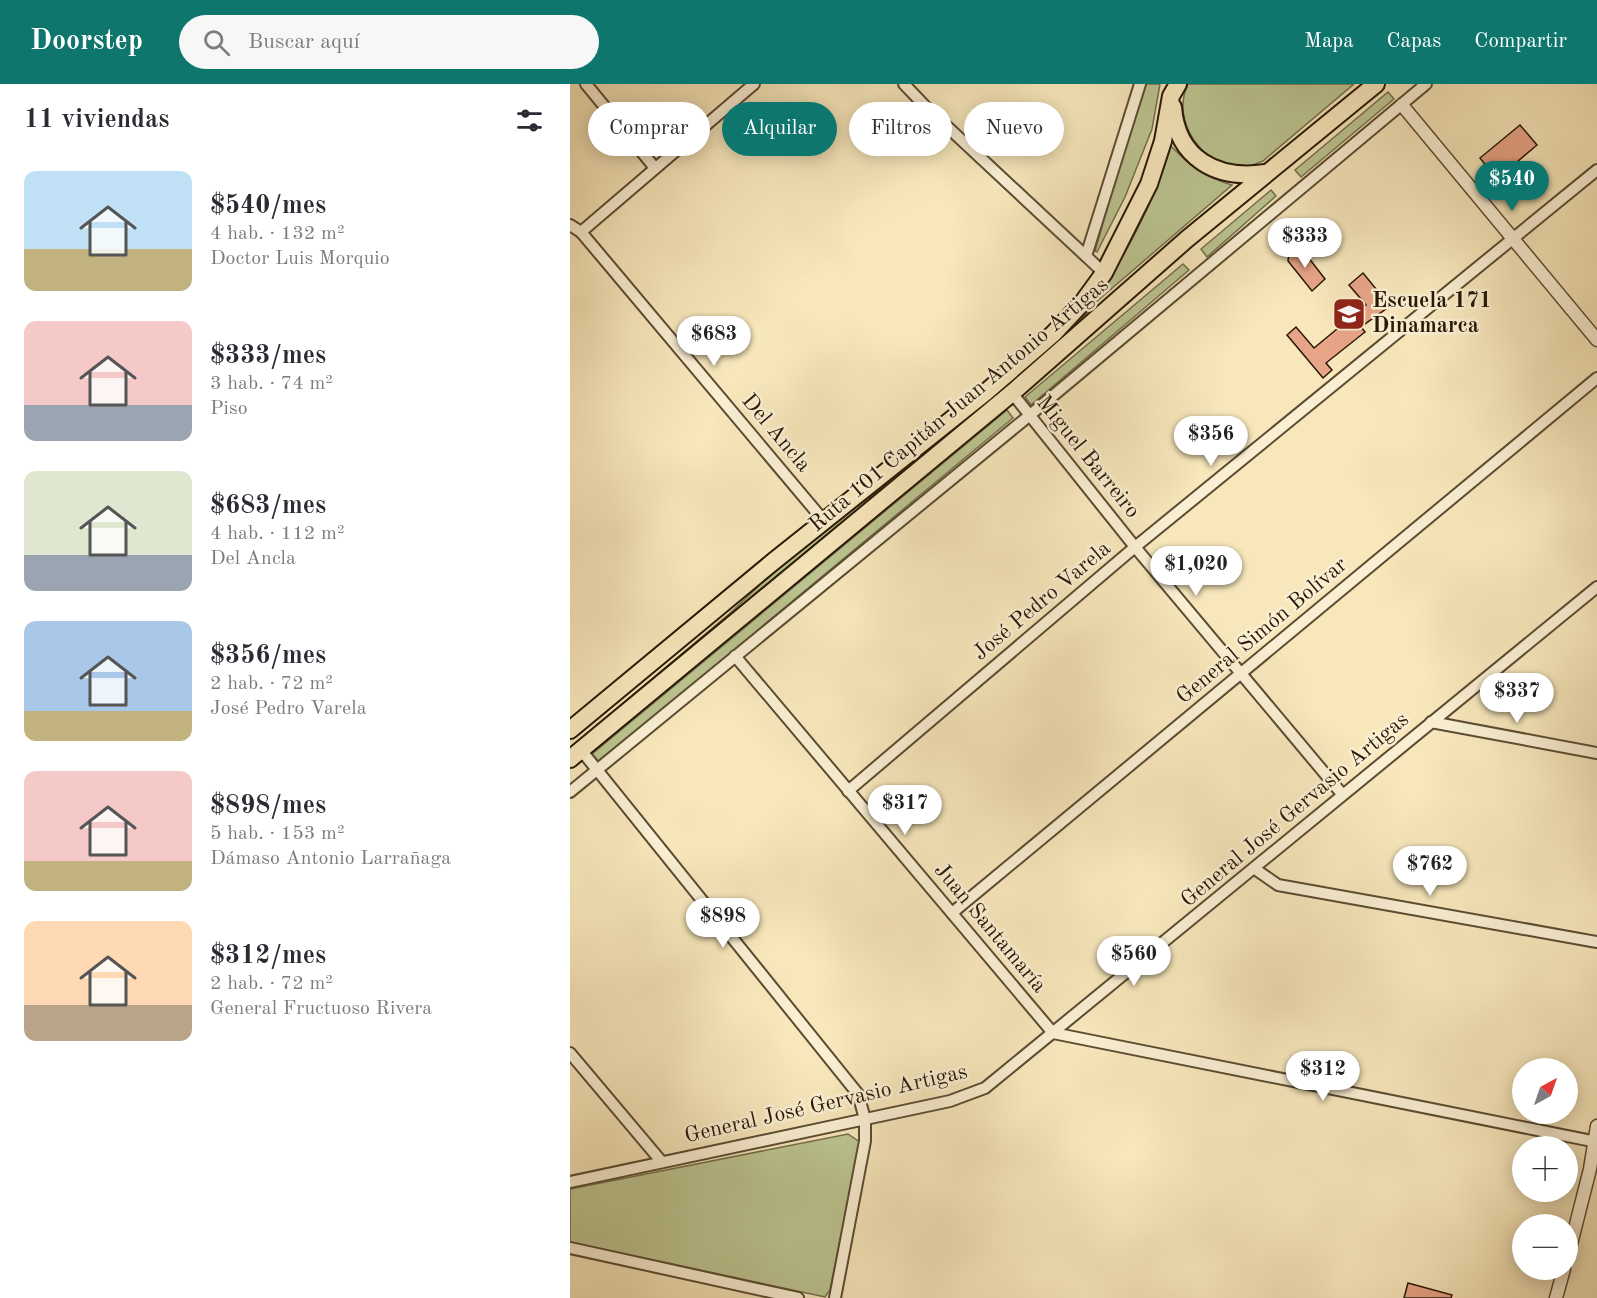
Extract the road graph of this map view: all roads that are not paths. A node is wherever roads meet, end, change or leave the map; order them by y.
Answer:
1 (586, 84) edge
2 (754, 84) edge
3 (904, 84) edge
4 (1140, 84) edge
5 (1376, 84) edge
6 (1426, 84) edge
7 (1174, 88) edge
8 (1402, 105) junction
9 (655, 168) junction
10 (1597, 170) edge
11 (1266, 173) junction
12 (570, 225) edge
13 (581, 232) junction
14 (1514, 239) junction
15 (1086, 256) junction
16 (1104, 273) junction
17 (1597, 340) edge
18 (1597, 378) edge
19 (1012, 393) junction
20 (1030, 415) junction
21 (824, 521) junction
22 (1135, 547) junction
23 (1597, 587) edge
24 (735, 656) junction
25 (1241, 674) junction
26 (1431, 722) junction
27 (570, 730) edge
28 (1597, 753) edge
29 (576, 754) edge
30 (597, 770) junction
31 (848, 791) junction
32 (570, 792) edge
33 (1342, 794) junction
34 (1255, 869) junction
35 (952, 913) junction
36 (1597, 942) edge
37 (1053, 1033) junction
38 (570, 1053) edge
39 (865, 1119) junction
40 (1597, 1126) edge
41 (1596, 1142) edge
42 (661, 1161) junction
43 (570, 1182) edge
44 (1578, 1215) edge
45 (570, 1248) edge
46 (1561, 1280) edge
47 (798, 1298) edge
48 (835, 1298) edge
49 (1556, 1298) edge

1 - 9 street
2 - 9 street
3 - 15 street
4 - 15 street
5 - 11 highway, Ruta 101 Capitán Juan Antonio Artigas
6 - 8 street
7 - 11 highway
7 - 16 highway, Ruta 101 Capitán Juan Antonio Artigas
8 - 14 street
8 - 20 street
9 - 13 street
10 - 14 street, José Pedro Varela
11 - 19 highway, Ruta 101 Capitán Juan Antonio Artigas
12 - 13 street, Del Ancla
13 - 21 street, Del Ancla
14 - 17 street
14 - 22 street, José Pedro Varela
15 - 16 street
16 - 21 highway, Ruta 101 Capitán Juan Antonio Artigas
18 - 25 street, General Simón Bolívar
19 - 20 street, Miguel Barreiro
19 - 29 highway, Ruta 101 Capitán Juan Antonio Artigas
20 - 22 street, Miguel Barreiro
20 - 24 street
21 - 27 highway, Ruta 101 Capitán Juan Antonio Artigas
22 - 25 street, Miguel Barreiro
22 - 31 street, José Pedro Varela
23 - 26 street, General José Gervasio Artigas
24 - 30 street
24 - 31 street, Juan Santamaría
25 - 33 street, Miguel Barreiro
25 - 35 street, General Simón Bolívar
26 - 28 street
26 - 33 street, General José Gervasio Artigas
29 - 30 street
30 - 32 street
30 - 39 street
31 - 35 street, Juan Santamaría
33 - 34 street, General José Gervasio Artigas
34 - 36 street
34 - 37 street, General José Gervasio Artigas
35 - 37 street, Juan Santamaría
37 - 39 street, General José Gervasio Artigas
37 - 41 street
38 - 42 street
39 - 42 street, General José Gervasio Artigas
39 - 48 street
40 - 41 street
41 - 44 street
42 - 43 street, General José Gervasio Artigas
45 - 47 street
46 - 49 street

